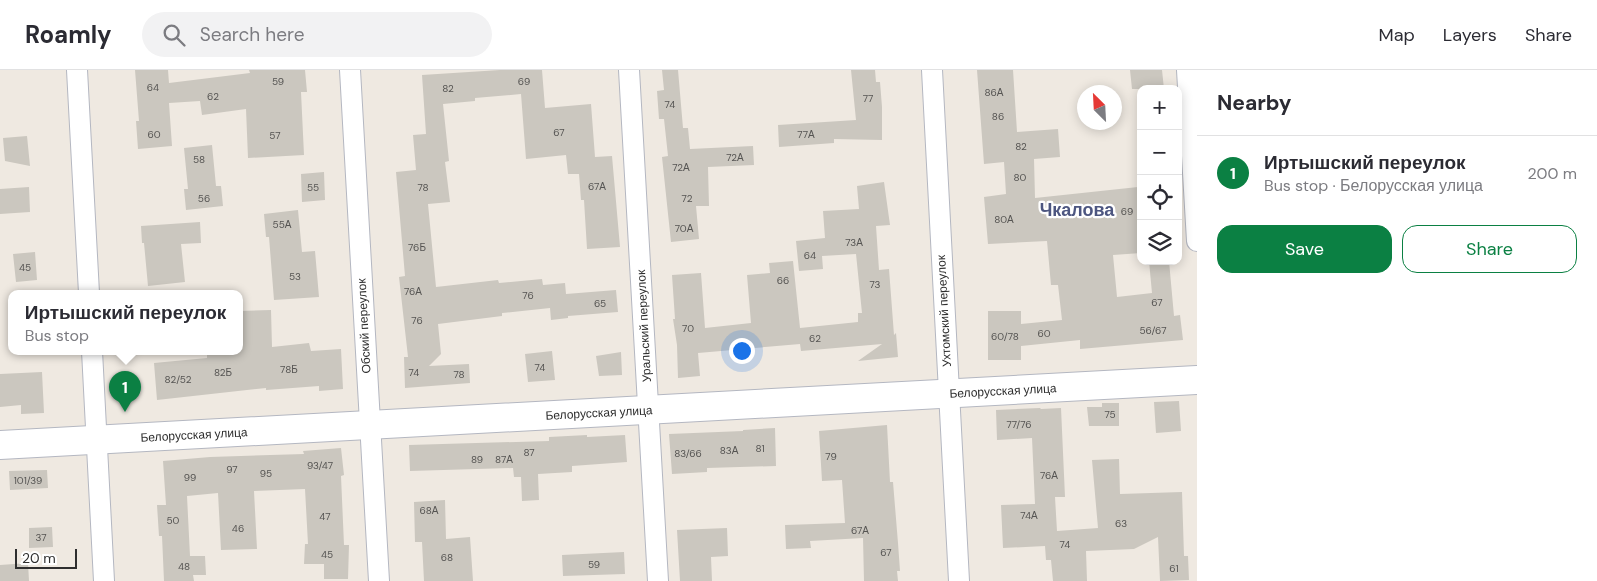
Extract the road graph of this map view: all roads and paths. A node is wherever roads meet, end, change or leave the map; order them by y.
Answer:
1 (77, 70) edge
2 (350, 70) edge
3 (629, 70) edge
4 (932, 70) edge
5 (1186, 70) edge
6 (1197, 241) edge
7 (89, 290) edge
8 (92, 355) edge
9 (1197, 380) edge
10 (949, 394) junction
11 (648, 410) junction
12 (370, 425) junction
13 (96, 440) junction
14 (0, 445) edge
15 (104, 581) edge
16 (379, 581) edge
17 (658, 581) edge
18 (959, 581) edge

1 - 7 street
2 - 12 street, Обский переулок
3 - 11 street, Уральский переулок
4 - 10 street, Ухтомский переулок
5 - 6 street
8 - 13 street
9 - 10 main road, Белорусская улица
10 - 11 main road, Белорусская улица
10 - 18 street, Ухтомский переулок
11 - 12 main road, Белорусская улица
11 - 17 street, Уральский переулок
12 - 13 main road, Белорусская улица
12 - 16 street, Обский переулок
13 - 14 main road, Белорусская улица
13 - 15 street

